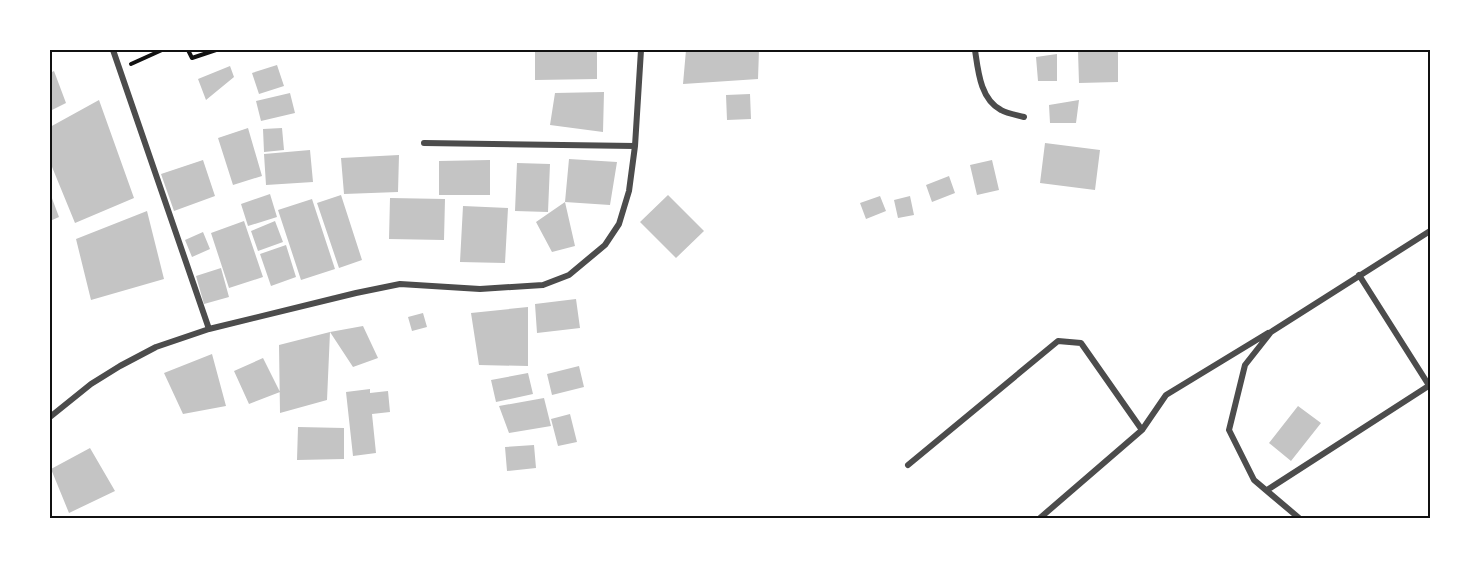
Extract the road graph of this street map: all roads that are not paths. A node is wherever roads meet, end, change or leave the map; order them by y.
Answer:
1 (113, 50) edge
2 (641, 50) edge
3 (975, 50) edge
4 (1024, 117) dead end
5 (424, 143) dead end
6 (635, 146) junction
7 (1431, 231) edge
8 (1359, 275) junction
9 (209, 330) junction
10 (1271, 332) junction
11 (1430, 386) edge
12 (50, 417) edge
13 (1142, 430) junction
14 (908, 465) dead end
15 (1267, 490) junction
16 (1040, 519) edge
17 (1299, 519) edge

1 - 9 street
2 - 6 street
3 - 4 street
5 - 6 street
6 - 9 street
7 - 8 street
8 - 10 street
8 - 11 street
9 - 12 street
10 - 13 street
10 - 15 street
11 - 15 street
13 - 14 street
13 - 16 street
15 - 17 street

